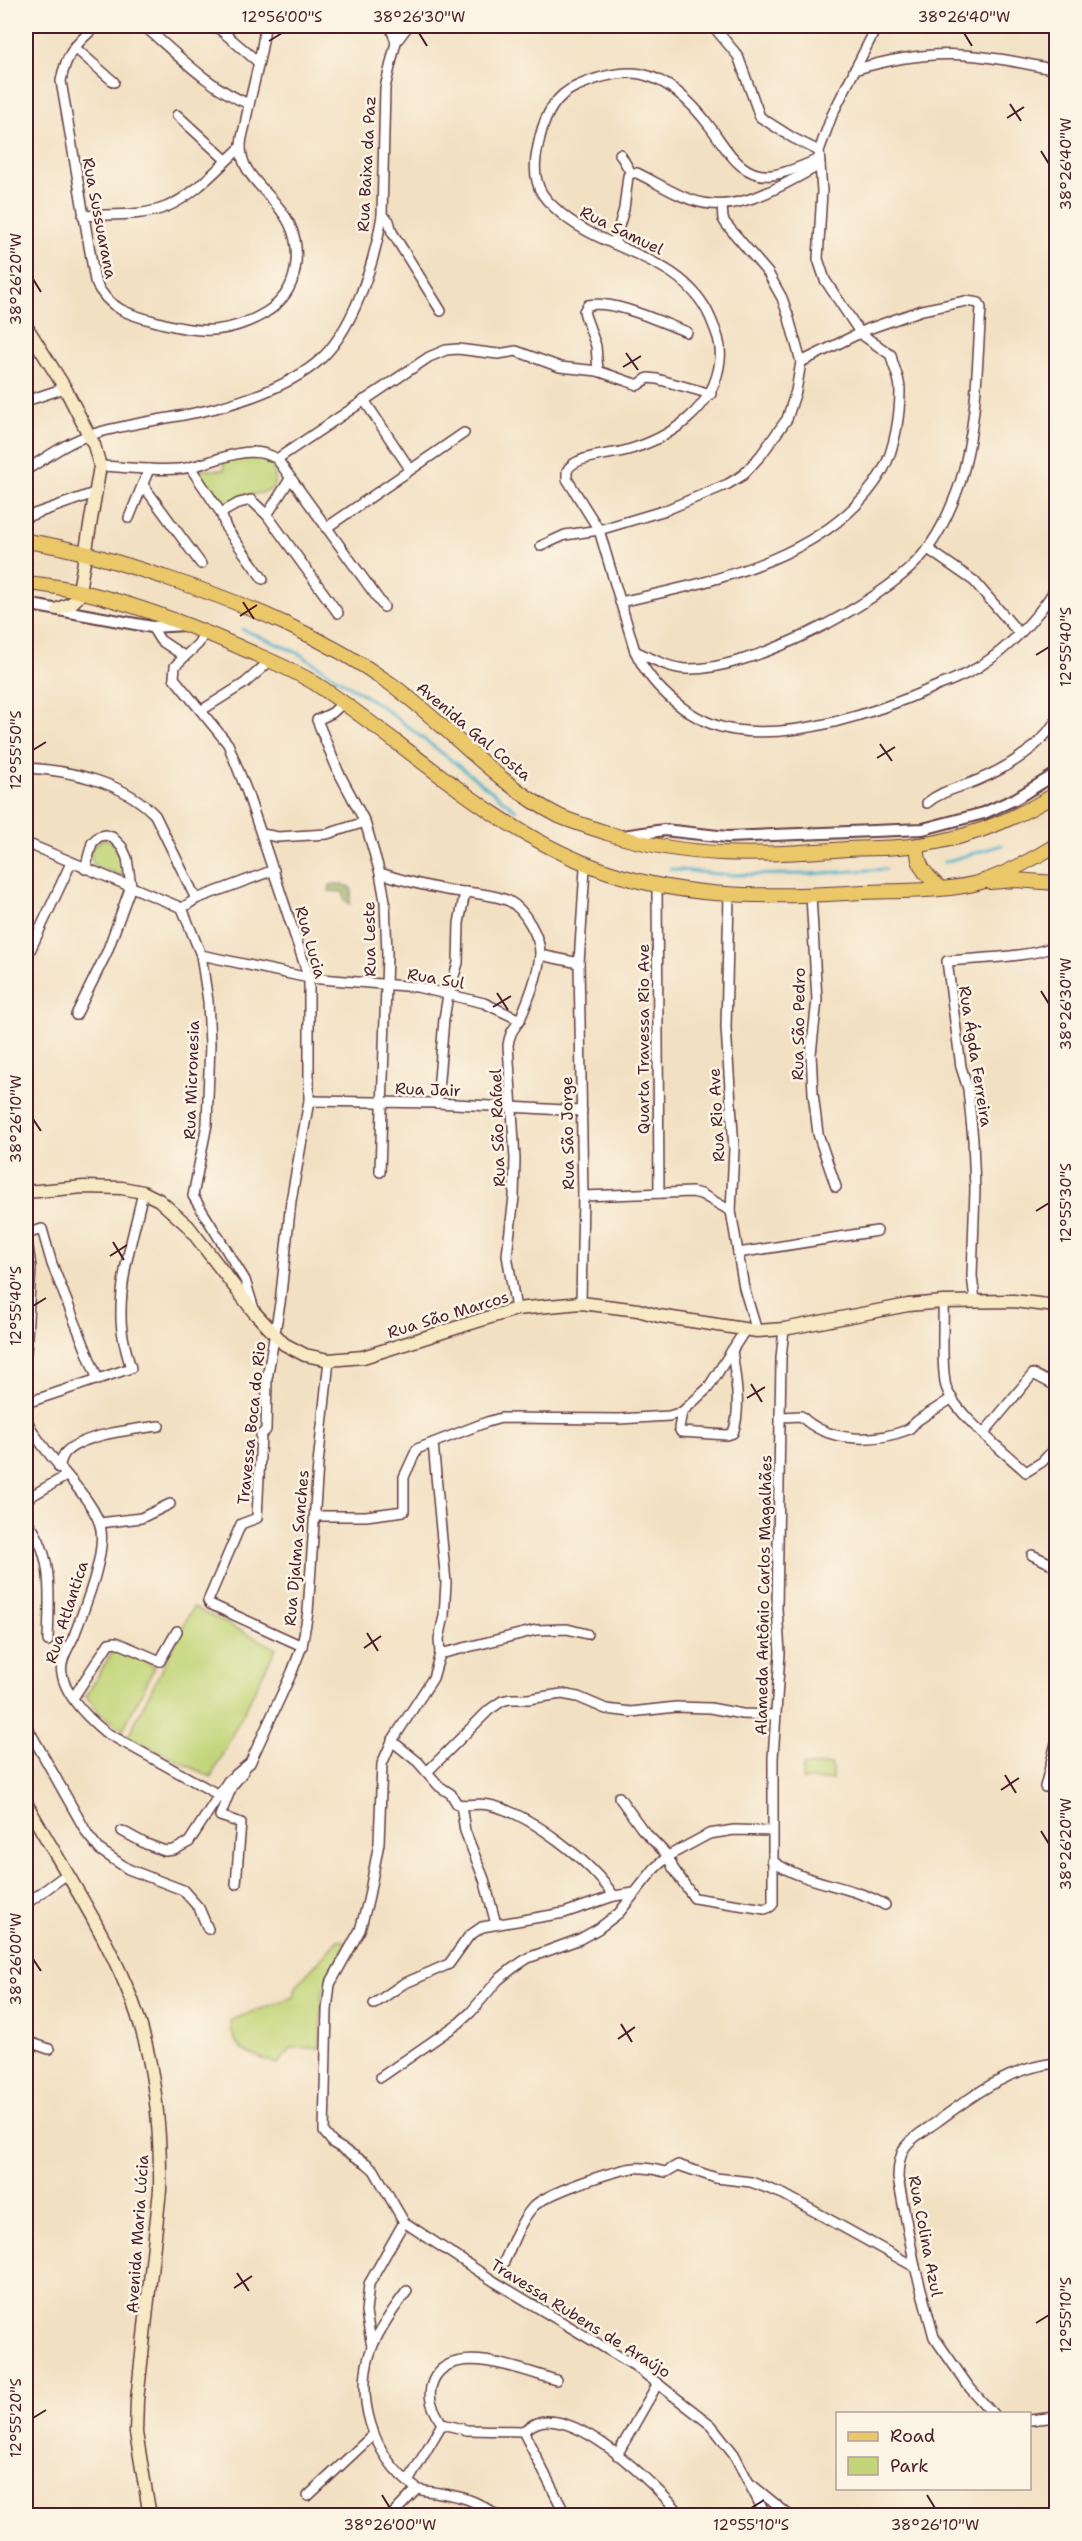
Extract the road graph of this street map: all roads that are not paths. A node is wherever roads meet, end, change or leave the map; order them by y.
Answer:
1 (96, 26) edge
2 (144, 26) edge
3 (216, 26) edge
4 (265, 26) edge
5 (390, 26) edge
6 (408, 26) edge
7 (712, 26) edge
8 (877, 26) edge
9 (396, 42) junction
10 (74, 47) junction
11 (258, 62) junction
12 (854, 70) junction
13 (1056, 70) edge
14 (114, 82) dead end
15 (249, 104) junction
16 (177, 115) dead end
17 (241, 147) junction
18 (620, 154) dead end
19 (819, 158) junction
20 (226, 160) junction
21 (632, 174) junction
22 (722, 205) junction
23 (83, 216) junction
24 (382, 216) junction
25 (392, 232) junction
26 (379, 236) junction
27 (614, 244) junction
28 (441, 311) dead end
29 (26, 326) edge
30 (687, 332) dead end
31 (861, 334) junction
32 (801, 362) junction
33 (598, 371) junction
34 (65, 388) junction
35 (711, 394) junction
36 (364, 400) junction
37 (26, 401) edge
38 (464, 433) dead end
39 (89, 435) junction
40 (277, 459) junction
41 (100, 466) junction
42 (190, 467) junction
43 (149, 469) junction
44 (410, 469) junction
45 (26, 470) edge
46 (290, 478) junction
47 (143, 485) junction
48 (97, 492) junction
49 (221, 513) junction
50 (267, 515) junction
51 (26, 517) edge
52 (129, 518) dead end
53 (326, 528) junction
54 (599, 530) junction
55 (26, 541) edge
56 (541, 546) dead end
57 (928, 549) junction
58 (86, 552) junction
59 (201, 564) dead end
60 (263, 579) dead end
61 (26, 583) edge
62 (1056, 588) edge
63 (79, 592) junction
64 (620, 602) junction
65 (26, 604) edge
66 (384, 607) dead end
67 (58, 609) junction
68 (338, 613) dead end
69 (187, 625) junction
70 (152, 627) junction
71 (206, 632) junction
72 (1019, 633) junction
73 (635, 651) junction
74 (184, 656) junction
75 (270, 661) junction
76 (342, 704) junction
77 (202, 710) junction
78 (1056, 720) edge
79 (26, 768) edge
80 (1056, 774) edge
81 (1056, 794) edge
82 (927, 803) dead end
83 (365, 822) junction
84 (935, 826) junction
85 (262, 834) junction
86 (620, 837) junction
87 (26, 843) edge
88 (1056, 845) edge
89 (918, 846) junction
90 (582, 862) junction
91 (71, 863) junction
92 (85, 869) junction
93 (274, 870) junction
94 (380, 873) junction
95 (979, 882) junction
96 (1056, 883) edge
97 (657, 885) junction
98 (131, 886) junction
99 (939, 887) junction
100 (465, 892) junction
101 (811, 895) junction
102 (729, 896) junction
103 (196, 899) junction
104 (182, 908) junction
105 (1056, 946) edge
106 (201, 955) junction
107 (540, 955) junction
108 (26, 959) edge
109 (579, 963) junction
110 (309, 978) junction
111 (385, 985) junction
112 (448, 995) junction
113 (76, 1015) dead end
114 (520, 1020) junction
115 (309, 1101) junction
116 (383, 1103) junction
117 (437, 1103) junction
118 (512, 1108) junction
119 (582, 1111) junction
120 (380, 1172) dead end
121 (836, 1187) dead end
122 (26, 1192) edge
123 (144, 1192) junction
124 (659, 1193) junction
125 (583, 1196) junction
126 (731, 1211) junction
127 (877, 1232) dead end
128 (738, 1253) junction
129 (975, 1300) junction
130 (943, 1302) junction
131 (581, 1303) junction
132 (1056, 1306) edge
133 (516, 1310) junction
134 (254, 1312) junction
135 (784, 1329) junction
136 (751, 1330) junction
137 (274, 1336) junction
138 (732, 1350) junction
139 (26, 1353) edge
140 (329, 1360) junction
141 (98, 1380) junction
142 (1056, 1386) edge
143 (952, 1398) junction
144 (26, 1403) edge
145 (682, 1412) junction
146 (781, 1417) junction
147 (26, 1418) edge
148 (159, 1425) dead end
149 (983, 1434) junction
150 (433, 1443) junction
151 (1056, 1447) edge
152 (59, 1468) junction
153 (66, 1476) junction
154 (26, 1499) edge
155 (170, 1504) dead end
156 (315, 1516) junction
157 (26, 1520) edge
158 (100, 1523) junction
159 (1032, 1555) dead end
160 (1056, 1566) edge
161 (177, 1631) dead end
162 (587, 1634) dead end
163 (48, 1641) dead end
164 (302, 1646) junction
165 (440, 1653) junction
166 (73, 1698) junction
167 (775, 1716) junction
168 (26, 1725) edge
169 (392, 1741) junction
170 (1056, 1743) edge
171 (250, 1763) junction
172 (427, 1772) junction
173 (1045, 1787) dead end
174 (219, 1795) junction
175 (619, 1797) dead end
176 (26, 1803) edge
177 (461, 1805) junction
178 (122, 1831) dead end
179 (772, 1831) junction
180 (668, 1856) junction
181 (772, 1861) junction
182 (67, 1874) junction
183 (236, 1884) dead end
184 (634, 1893) junction
185 (614, 1896) junction
186 (26, 1904) edge
187 (885, 1905) dead end
188 (496, 1924) junction
189 (208, 1929) dead end
190 (374, 2004) dead end
191 (26, 2041) edge
192 (49, 2049) dead end
193 (1056, 2062) edge
194 (381, 2077) dead end
195 (404, 2222) junction
196 (503, 2264) dead end
197 (915, 2267) junction
198 (407, 2291) dead end
199 (372, 2347) junction
200 (556, 2380) dead end
201 (658, 2383) junction
202 (991, 2412) edge
203 (1056, 2417) edge
204 (1031, 2420) edge
205 (442, 2424) junction
206 (523, 2431) junction
207 (373, 2435) junction
208 (617, 2455) junction
209 (409, 2480) junction
210 (750, 2484) junction
211 (417, 2489) junction
212 (308, 2496) dead end
213 (150, 2516) edge
214 (391, 2516) edge
215 (496, 2516) edge
216 (566, 2516) edge
217 (683, 2516) edge
218 (766, 2516) edge
219 (790, 2516) edge

1 - 10 street, Rua Sussuarana
2 - 15 street
3 - 11 street
4 - 11 street
5 - 9 street
6 - 9 street
7 - 19 street
8 - 12 street
9 - 24 street, Rua Baixa da Paz
10 - 14 street
10 - 23 street, Rua Sussuarana
11 - 15 street
12 - 13 street
12 - 19 street
15 - 17 street
16 - 20 street
17 - 20 street
17 - 23 street, Rua Sussuarana
18 - 21 street
19 - 22 street
19 - 27 street, Rua Samuel
19 - 31 street
20 - 23 street
21 - 22 street
21 - 27 street
22 - 32 street
24 - 25 street
24 - 26 street, Rua Baixa da Paz
25 - 26 street
25 - 28 street
26 - 39 street, Rua Baixa da Paz
27 - 35 street, Rua Samuel
29 - 34 main road
30 - 33 street
31 - 32 street
31 - 57 street
31 - 64 street
32 - 54 street
33 - 35 street
33 - 36 street
34 - 37 street
34 - 39 main road
35 - 54 street, Rua Samuel
36 - 40 street
36 - 44 street
38 - 44 street
39 - 41 main road
39 - 45 street, Rua Baixa da Paz
40 - 42 street
40 - 46 street
41 - 43 street
41 - 48 main road
42 - 43 street
42 - 49 street
43 - 47 street
44 - 53 street
46 - 50 street
46 - 53 street
47 - 52 street
47 - 59 street
48 - 51 street
48 - 58 main road
49 - 50 street
49 - 60 street
50 - 68 street
53 - 66 street
54 - 56 street
54 - 64 street
55 - 58 main road, Avenida Gal Costa
57 - 72 street
57 - 73 street
58 - 63 main road
58 - 86 main road, Avenida Gal Costa
61 - 63 main road
62 - 72 street
63 - 67 main road
63 - 69 main road
64 - 73 street
65 - 67 street
67 - 70 street
69 - 70 street
69 - 71 main road
70 - 74 street
71 - 74 street, Rua Lucia
71 - 75 main road
72 - 73 street
74 - 77 street, Rua Lucia
75 - 76 main road
75 - 77 street
76 - 83 street, Rua Leste
76 - 90 main road
77 - 85 street, Rua Lucia
78 - 82 street
79 - 103 street
80 - 84 street
81 - 89 main road, Avenida Gal Costa
83 - 85 street
83 - 94 street, Rua Leste
84 - 86 street
84 - 89 street
85 - 93 street, Rua Lucia
86 - 89 main road, Avenida Gal Costa
87 - 91 street
88 - 95 main road
89 - 99 main road
90 - 97 main road
90 - 109 street, Rua São Jorge
91 - 92 street
91 - 108 street
92 - 98 street
92 - 98 street
93 - 103 street
93 - 110 street, Rua Lucia
94 - 100 street
94 - 111 street, Rua Leste
95 - 96 main road
95 - 99 main road
97 - 102 main road
97 - 124 street, Quarta Travessa Rio Ave
98 - 104 street
98 - 113 street
99 - 101 main road
100 - 107 street
100 - 112 street
101 - 102 main road
101 - 121 street, Rua São Pedro
102 - 126 street, Rua Rio Ave
103 - 104 street
104 - 106 street, Rua Micronesia
105 - 129 street, Rua Ágda Ferreira
106 - 110 street, Rua Sul
106 - 134 street, Rua Micronesia
107 - 109 street
107 - 114 street, Rua São Rafael
109 - 119 street, Rua São Jorge
110 - 111 street, Rua Sul
110 - 115 street, Rua Lucia
111 - 112 street, Rua Sul
111 - 116 street, Rua Leste
112 - 114 street, Rua Sul
112 - 117 street
114 - 118 street, Rua São Rafael
115 - 116 street, Rua Jair
115 - 137 street, Rua Lucia
116 - 117 street, Rua Jair
116 - 120 street, Rua Leste
117 - 118 street, Rua Jair
118 - 119 street, Rua Jair
118 - 133 street, Rua São Rafael
119 - 125 street, Rua São Jorge
122 - 123 main road, Rua São Marcos
123 - 134 main road, Rua São Marcos
123 - 141 street
124 - 125 street
124 - 126 street
125 - 131 street, Rua São Jorge
126 - 128 street, Rua Rio Ave
127 - 128 street
128 - 136 street, Rua Rio Ave
129 - 130 main road, Rua São Marcos
129 - 132 main road, Rua São Marcos
130 - 135 main road, Rua São Marcos
130 - 143 street
131 - 133 main road, Rua São Marcos
131 - 136 main road, Rua São Marcos
133 - 140 main road, Rua São Marcos
134 - 137 main road, Rua São Marcos
135 - 136 main road, Rua São Marcos
135 - 146 street, Alameda Antônio Carlos Magalhães
136 - 138 street
137 - 140 main road, Rua São Marcos
137 - 164 street, Travessa Boca do Rio
138 - 145 street
138 - 145 street
139 - 141 street
140 - 156 street, Rua Djalma Sanches
141 - 144 street
142 - 149 street
143 - 146 street
143 - 149 street
145 - 150 street
146 - 167 street, Alameda Antônio Carlos Magalhães
147 - 152 street
148 - 152 street
149 - 151 street
150 - 156 street
150 - 165 street
152 - 153 street
153 - 154 street
153 - 158 street
155 - 158 street
156 - 164 street, Rua Djalma Sanches
157 - 163 street
158 - 166 street, Rua Atlantica
159 - 160 street
161 - 166 street
162 - 165 street
164 - 171 street, Rua Djalma Sanches
165 - 169 street
166 - 174 street, Rua Atlantica
167 - 172 street
167 - 179 street, Alameda Antônio Carlos Magalhães
168 - 189 street
169 - 172 street
169 - 195 street
170 - 173 street
171 - 174 street, Rua Djalma Sanches
171 - 183 street, Rua Djalma Sanches
172 - 177 street
174 - 178 street, Rua Djalma Sanches
175 - 180 street
176 - 182 main road, Avenida Maria Lúcia
177 - 185 street
177 - 188 street
179 - 180 street
179 - 181 street, Alameda Antônio Carlos Magalhães
180 - 181 street, Alameda Antônio Carlos Magalhães
180 - 184 street
181 - 187 street
182 - 186 street
182 - 213 main road, Avenida Maria Lúcia
184 - 185 street
184 - 194 street
185 - 188 street
188 - 190 street
191 - 192 street
193 - 197 street, Rua Colina Azul
195 - 199 street
195 - 201 street, Travessa Rubens de Araújo
196 - 197 street
197 - 202 street, Rua Colina Azul
198 - 199 street
199 - 207 street
200 - 205 street
201 - 208 street
201 - 210 street, Travessa Rubens de Araújo
203 - 204 street
205 - 206 street
205 - 209 street
206 - 208 street
206 - 216 street
207 - 209 street
207 - 212 street
208 - 217 street
209 - 211 street
210 - 218 street, Travessa Rubens de Araújo
210 - 219 street
211 - 214 street
211 - 215 street

